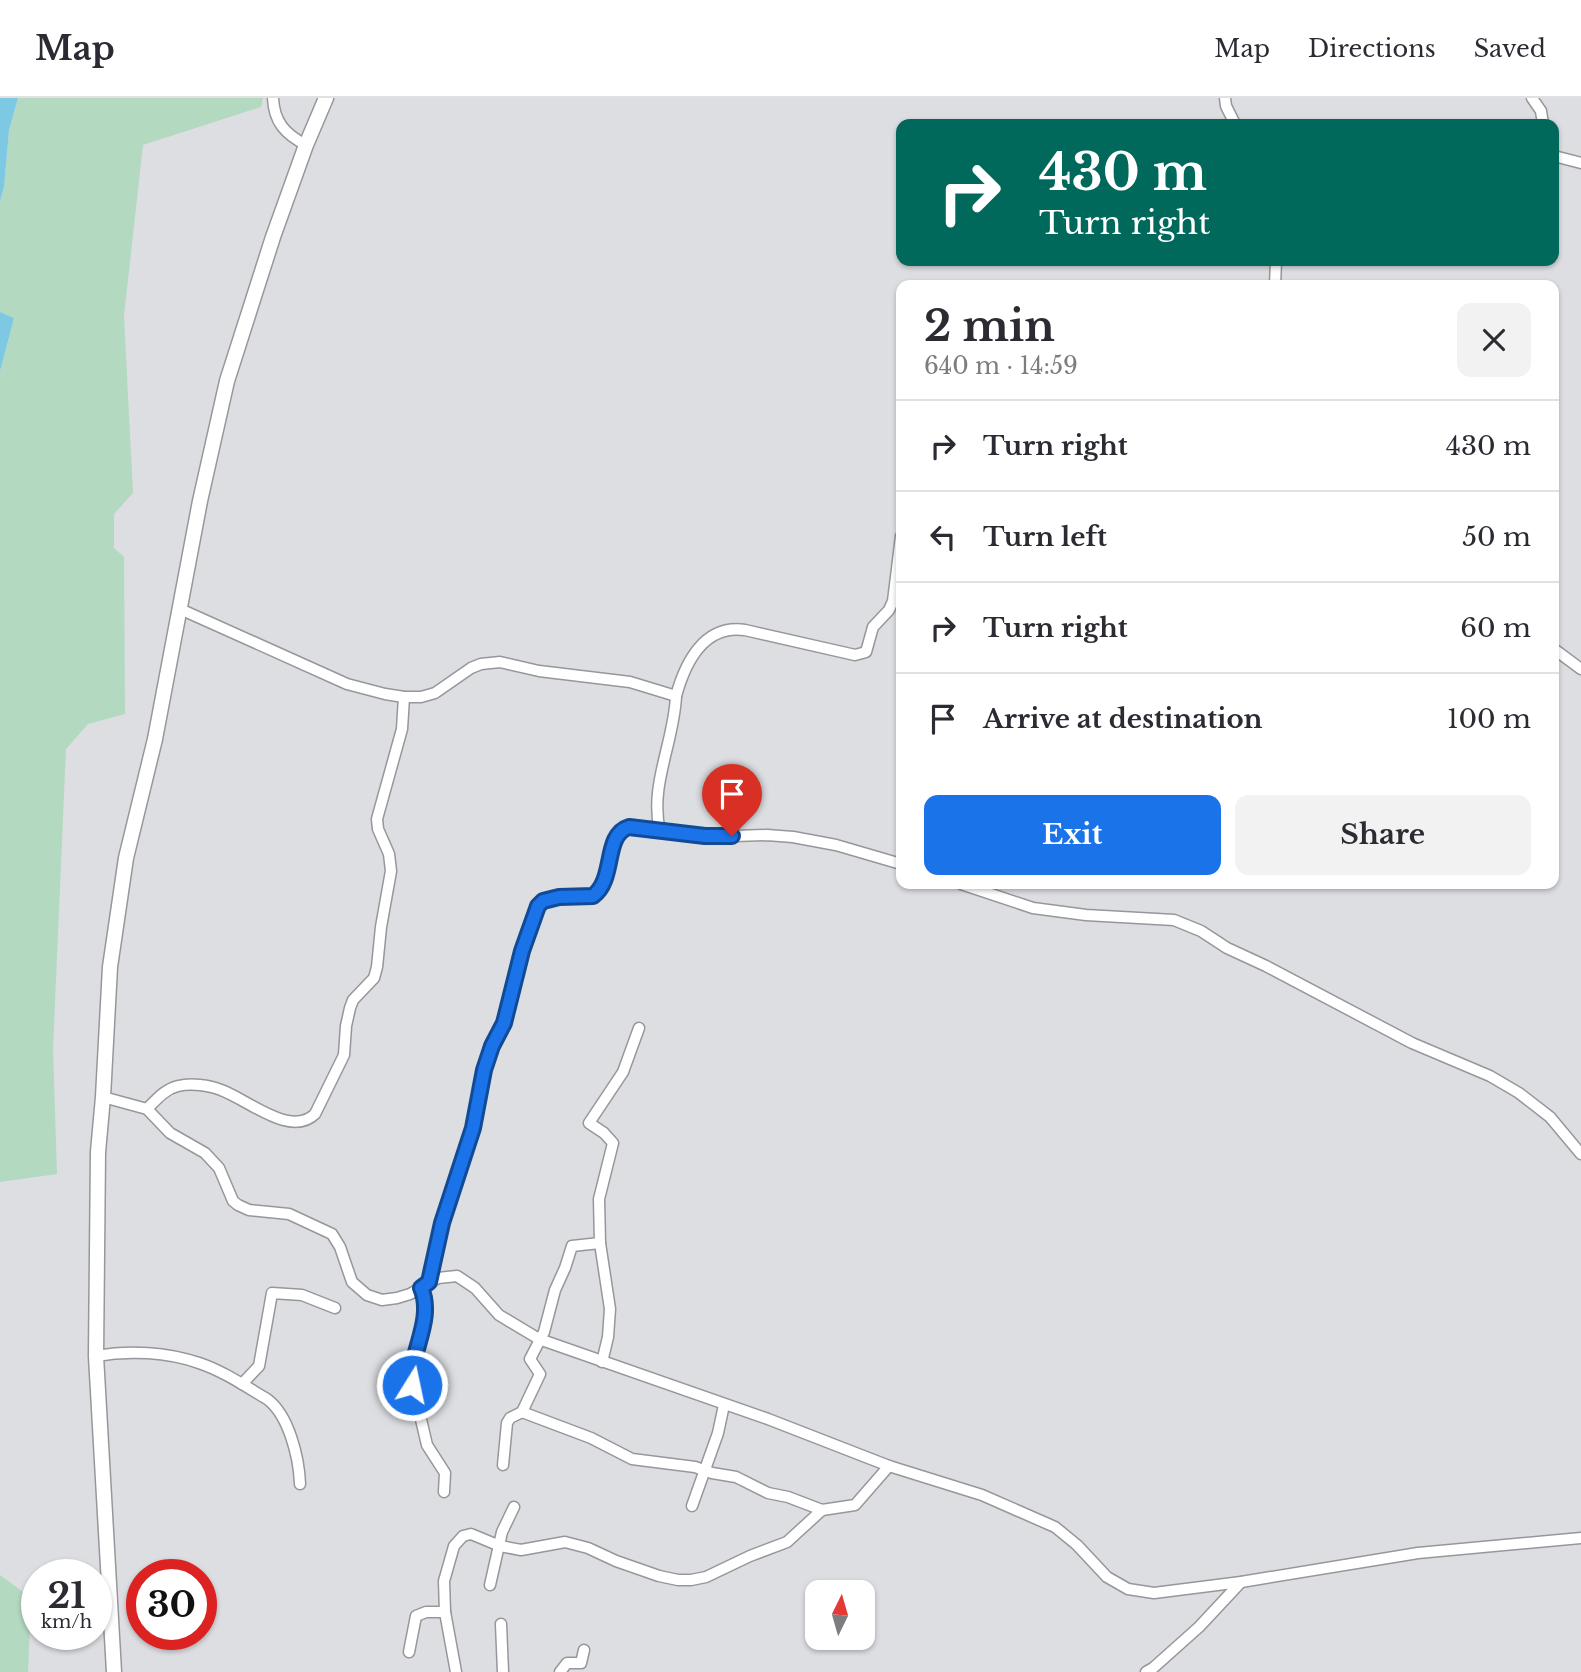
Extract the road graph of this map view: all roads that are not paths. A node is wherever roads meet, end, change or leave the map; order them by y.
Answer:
1 (273, 98) edge
2 (326, 98) edge
3 (1225, 98) edge
4 (1532, 98) edge
5 (1233, 119) edge
6 (1542, 119) edge
7 (306, 145) junction
8 (1559, 157) edge
9 (1581, 163) edge
10 (896, 572) edge
11 (180, 609) junction
12 (1559, 653) edge
13 (1581, 669) edge
14 (676, 696) junction
15 (404, 697) junction
16 (660, 832) junction
17 (896, 863) edge
18 (976, 889) edge
19 (639, 1028) dead end
20 (103, 1097) junction
21 (147, 1109) junction
22 (1581, 1154) edge
23 (600, 1243) junction
24 (425, 1285) junction
25 (335, 1308) dead end
26 (539, 1339) junction
27 (96, 1356) junction
28 (602, 1363) junction
29 (242, 1384) junction
30 (724, 1405) junction
31 (522, 1412) junction
32 (503, 1465) dead end
33 (890, 1466) junction
34 (704, 1469) junction
35 (300, 1484) dead end
36 (444, 1492) dead end
37 (692, 1506) dead end
38 (514, 1507) dead end
39 (822, 1510) junction
40 (1581, 1538) edge
41 (500, 1546) junction
42 (1241, 1582) junction
43 (489, 1585) dead end
44 (445, 1612) junction
45 (501, 1624) dead end
46 (584, 1650) dead end
47 (409, 1652) dead end
48 (114, 1672) edge
49 (456, 1672) edge
50 (503, 1672) edge
51 (560, 1672) edge
52 (1146, 1672) edge

1 - 7 street
2 - 7 main road
3 - 5 street
4 - 6 street
7 - 11 main road
8 - 9 street
10 - 14 street
11 - 15 street
11 - 20 main road
12 - 13 street
14 - 15 street
14 - 16 street
15 - 21 street
16 - 17 street
16 - 24 street
18 - 22 street
19 - 23 street
20 - 21 street
20 - 27 main road
21 - 24 street
23 - 26 street
23 - 28 street
24 - 26 street
24 - 36 street
25 - 29 street
26 - 28 street
26 - 31 street
27 - 29 street
27 - 48 main road
28 - 30 street
29 - 35 street
30 - 33 street
30 - 34 street
31 - 32 street
31 - 34 street
33 - 39 street
33 - 42 street
34 - 37 street
34 - 39 street
38 - 41 street
39 - 41 street
40 - 42 street
41 - 43 street
41 - 44 street
42 - 52 street
44 - 47 street
44 - 49 street
45 - 50 street
46 - 51 street

